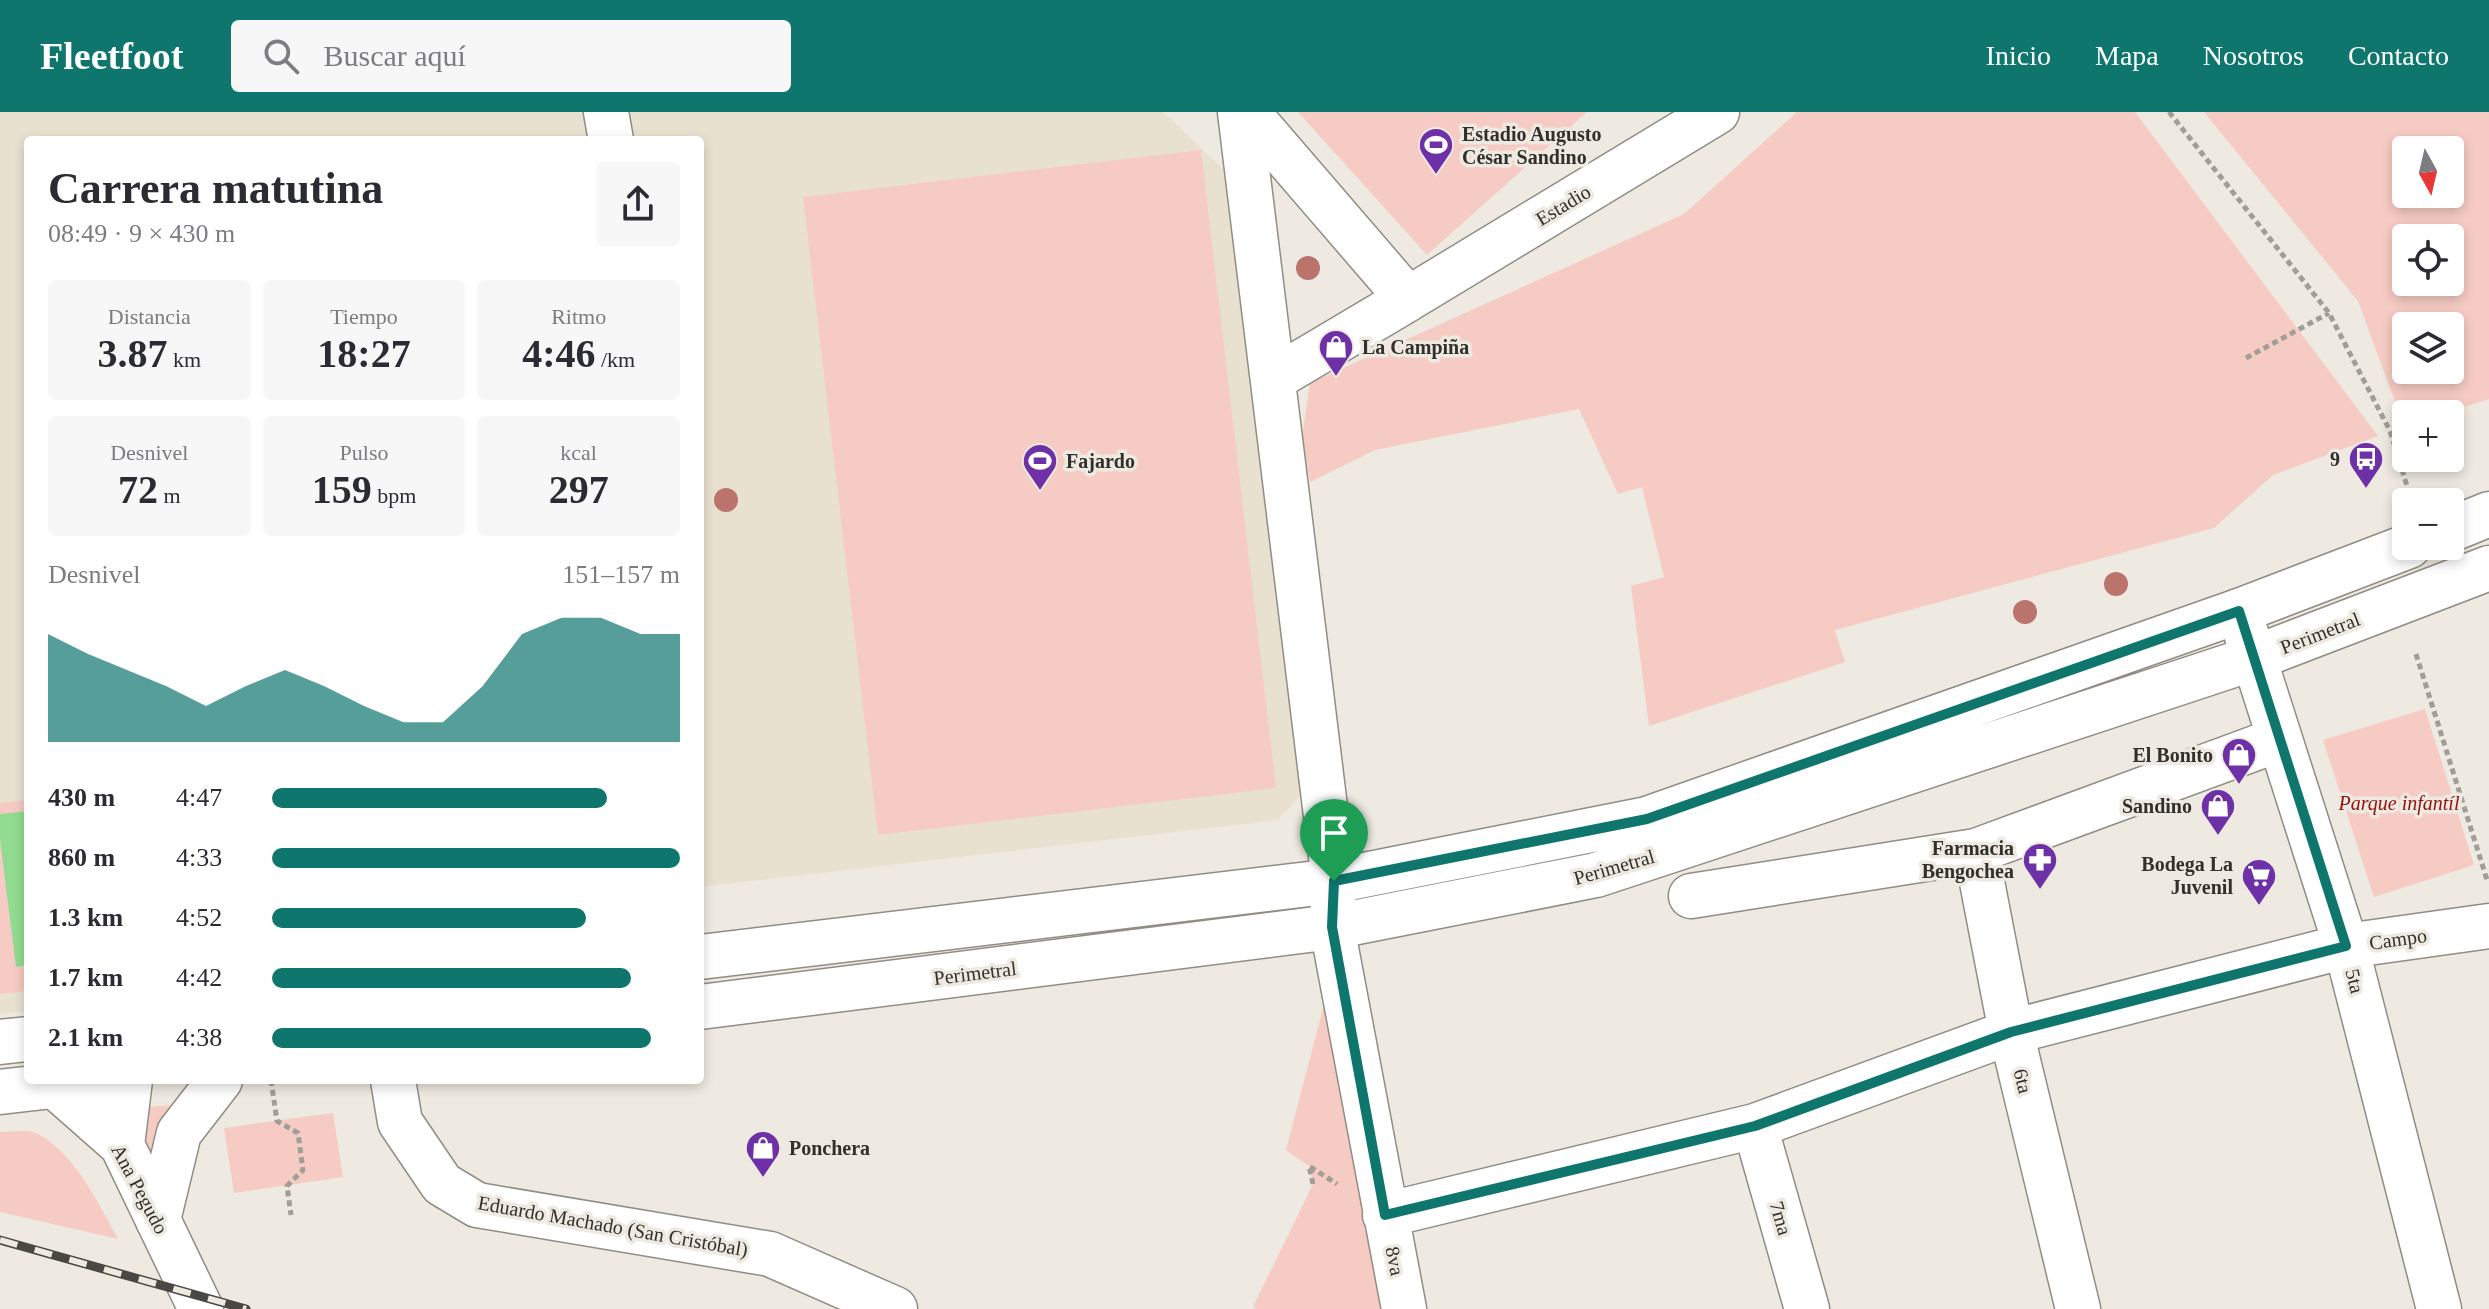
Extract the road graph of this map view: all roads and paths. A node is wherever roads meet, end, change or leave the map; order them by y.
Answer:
1 (606, 112) edge
2 (1240, 112) edge
3 (1247, 112) edge
4 (1717, 112) edge
5 (2169, 112) edge
6 (610, 136) edge
7 (1408, 299) junction
8 (2329, 313) junction
9 (2246, 358) dead end
10 (1273, 379) junction
11 (2408, 488) edge
12 (2489, 514) edge
13 (2464, 524) edge
14 (2392, 552) edge
15 (2489, 568) edge
16 (2239, 611) junction
17 (2416, 654) dead end
18 (2254, 658) junction
19 (2280, 739) junction
20 (1976, 851) junction
21 (1334, 881) junction
22 (2489, 888) edge
23 (1691, 896) dead end
24 (2489, 926) edge
25 (1332, 927) junction
26 (2346, 946) junction
27 (704, 957) edge
28 (704, 1006) edge
29 (2011, 1032) junction
30 (24, 1039) edge
31 (0, 1042) edge
32 (0, 1063) edge
33 (24, 1073) edge
34 (27, 1084) edge
35 (46, 1084) edge
36 (130, 1084) edge
37 (217, 1084) edge
38 (272, 1084) edge
39 (394, 1084) edge
40 (0, 1092) edge
41 (1755, 1126) junction
42 (122, 1145) junction
43 (291, 1215) dead end
44 (1385, 1215) junction
45 (158, 1220) junction
46 (201, 1309) edge
47 (895, 1309) edge
48 (1404, 1309) edge
49 (1807, 1309) edge
50 (2078, 1309) edge
51 (2439, 1309) edge

1 - 6 street
2 - 10 street, 8va
3 - 7 street
4 - 7 street, Estadio
5 - 8 path
7 - 10 street, Estadio
8 - 9 path
8 - 11 path
10 - 21 street, 8va
12 - 13 street
14 - 16 street, Perimetral
15 - 18 street, Perimetral
16 - 18 street, 5ta
16 - 21 street, Perimetral
17 - 22 path
18 - 19 street, 5ta
18 - 25 street, Perimetral
19 - 20 street
19 - 26 street, 5ta
20 - 23 street
20 - 29 street, 6ta
21 - 25 street, 8va
21 - 27 street, Perimetral
24 - 26 street, Campo
25 - 28 street, Perimetral
25 - 44 street, 8va
26 - 29 street, Campo
26 - 51 street, 5ta
29 - 41 street, Campo
29 - 50 street, 6ta
30 - 31 street
32 - 33 street
34 - 40 street
35 - 42 street, Ana Pegudo
36 - 42 street
37 - 45 street
38 - 43 path
39 - 47 street, Eduardo Machado (San Cristóbal)
41 - 44 street, Campo
41 - 49 street, 7ma
42 - 45 street, Ana Pegudo
44 - 48 street, 8va
45 - 46 street, Ana Pegudo

